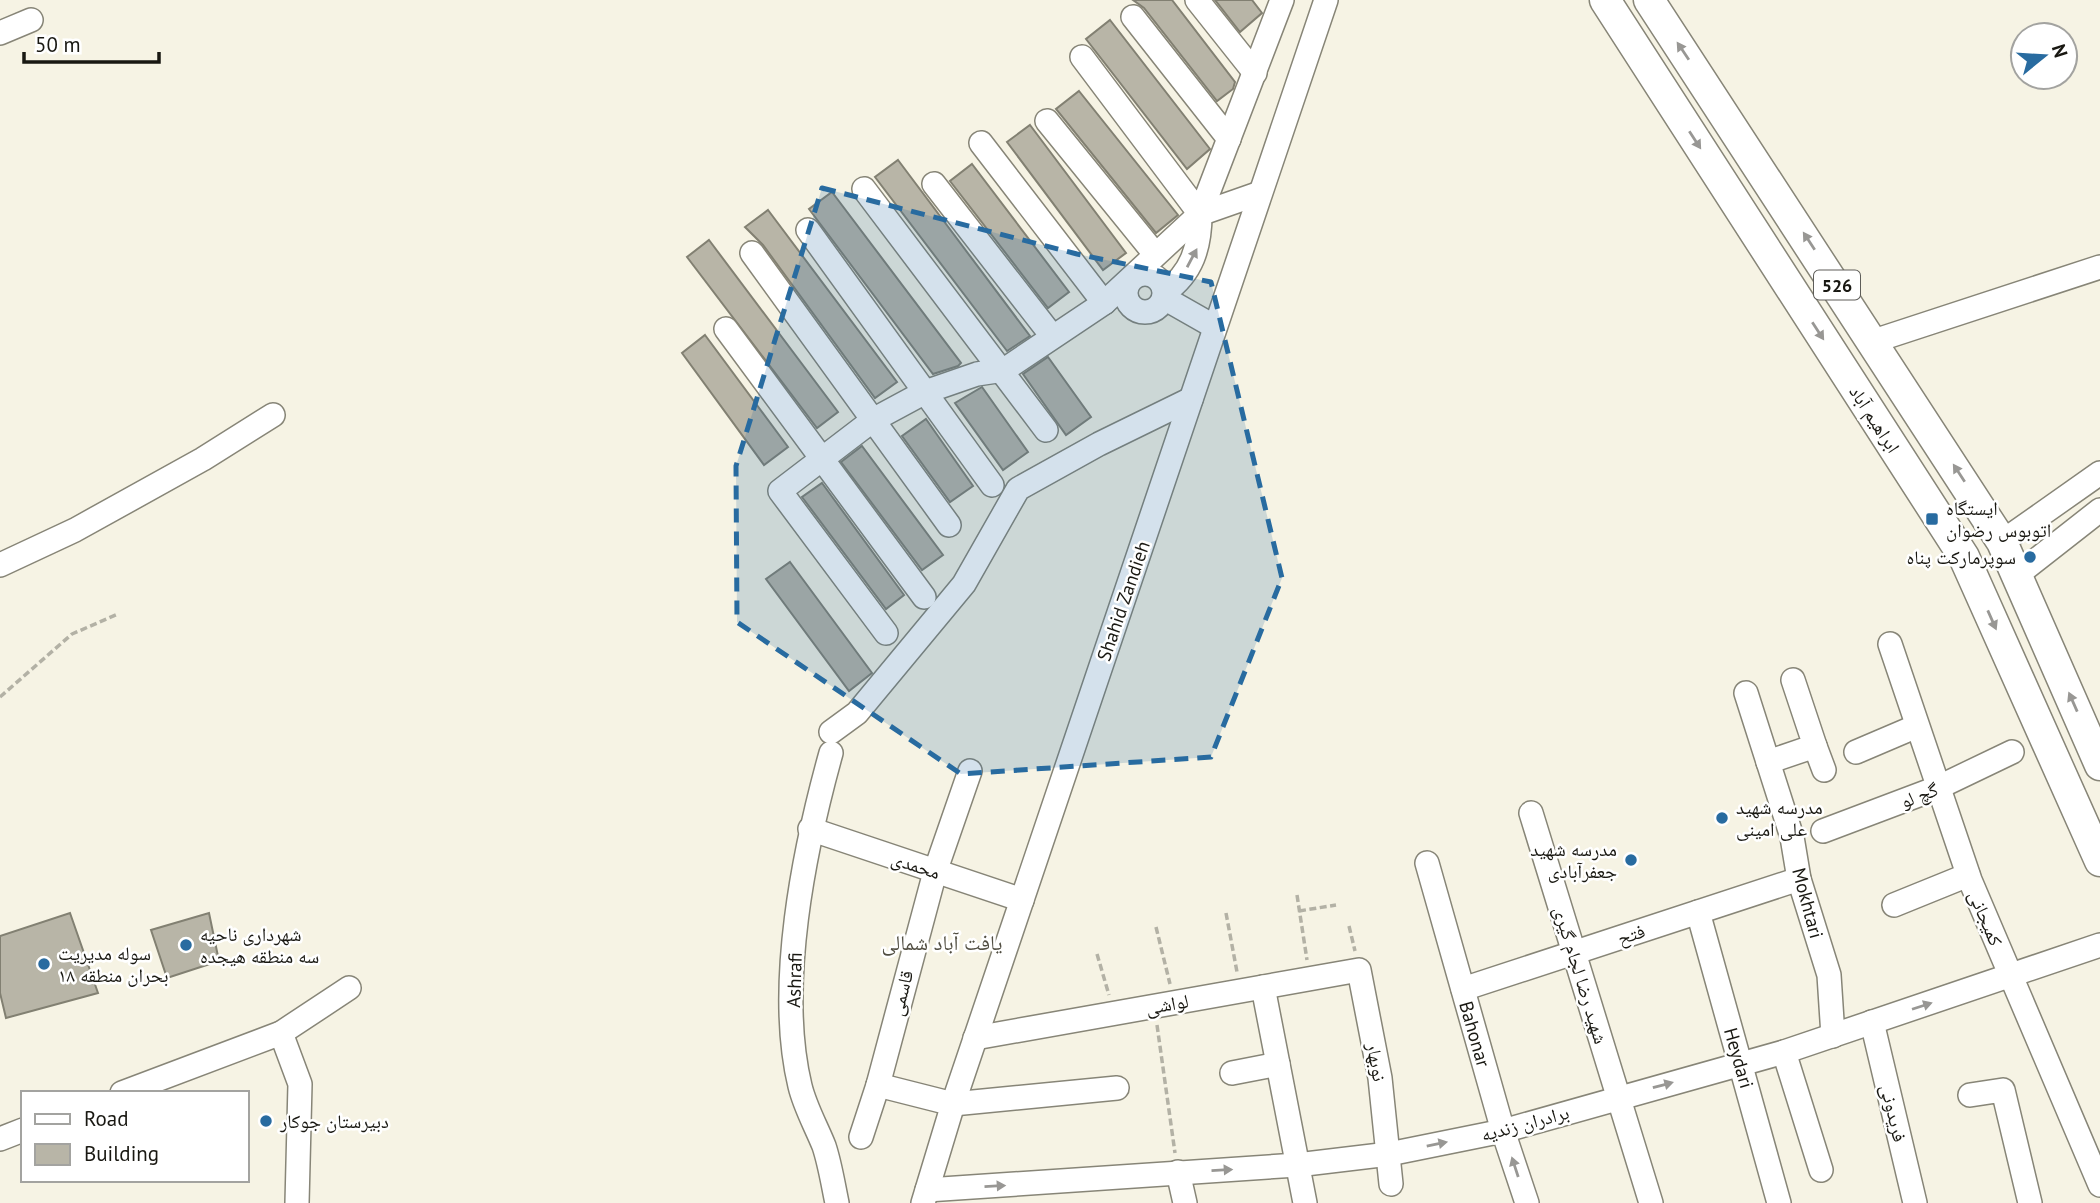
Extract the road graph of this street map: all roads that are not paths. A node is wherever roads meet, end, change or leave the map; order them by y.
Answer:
1 (1197, 0) edge
2 (1282, 0) edge
3 (1325, 0) edge
4 (1605, 0) edge
5 (1649, 0) edge
6 (1133, 17) dead end
7 (31, 20) dead end
8 (0, 33) edge
9 (1082, 57) dead end
10 (1255, 73) junction
11 (1047, 121) dead end
12 (1229, 139) junction
13 (981, 143) dead end
14 (934, 184) dead end
15 (864, 189) dead end
16 (1261, 193) junction
17 (1200, 215) junction
18 (808, 230) dead end
19 (752, 253) dead end
20 (1155, 254) junction
21 (2100, 267) edge
22 (1133, 278) junction
23 (1165, 295) junction
24 (1104, 303) junction
25 (1215, 327) junction
26 (726, 329) dead end
27 (1052, 336) junction
28 (1874, 341) junction
29 (1004, 370) junction
30 (925, 393) junction
31 (1191, 399) junction
32 (273, 415) dead end
33 (873, 420) junction
34 (1046, 430) dead end
35 (822, 457) junction
36 (2100, 473) edge
37 (992, 485) dead end
38 (2100, 510) edge
39 (949, 525) dead end
40 (2003, 542) junction
41 (0, 565) edge
42 (2017, 575) junction
43 (924, 597) dead end
44 (886, 633) dead end
45 (1890, 644) dead end
46 (1793, 680) dead end
47 (1746, 692) dead end
48 (1917, 726) junction
49 (2094, 733) edge
50 (1815, 746) junction
51 (1856, 752) dead end
52 (2012, 752) dead end
53 (1768, 762) junction
54 (2100, 765) edge
55 (1824, 770) dead end
56 (970, 771) dead end
57 (1937, 789) junction
58 (1531, 813) dead end
59 (810, 829) junction
60 (1824, 831) dead end
61 (2100, 862) edge
62 (1427, 863) dead end
63 (935, 872) junction
64 (1968, 875) junction
65 (1799, 879) junction
66 (1022, 900) junction
67 (1894, 905) dead end
68 (1698, 912) junction
69 (2100, 945) edge
70 (1574, 953) junction
71 (1359, 970) joint
72 (2011, 976) junction
73 (349, 988) dead end
74 (1252, 989) junction
75 (1463, 989) junction
76 (1872, 1022) junction
77 (281, 1033) junction
78 (1833, 1036) junction
79 (975, 1038) junction
80 (1784, 1052) junction
81 (1278, 1064) junction
82 (1740, 1065) junction
83 (1232, 1073) dead end
84 (878, 1084) junction
85 (1117, 1088) dead end
86 (127, 1091) edge
87 (1970, 1096) dead end
88 (1617, 1098) junction
89 (953, 1104) junction
90 (21, 1131) edge
91 (1503, 1131) junction
92 (861, 1137) dead end
93 (0, 1139) edge
94 (1390, 1154) junction
95 (1297, 1165) junction
96 (1821, 1170) dead end
97 (1178, 1172) junction
98 (1391, 1184) dead end
99 (2100, 1185) edge
100 (1078, 1192) edge
101 (925, 1196) edge
102 (297, 1203) edge
103 (837, 1203) edge
104 (1185, 1203) edge
105 (1305, 1203) edge
106 (1527, 1203) edge
107 (1651, 1203) edge
108 (1779, 1203) edge
109 (1915, 1203) edge
110 (2030, 1203) edge

1 - 10 street
2 - 10 street
3 - 16 street, Shahid Zandieh
4 -> 61 main road, ابراهیم آباد / 526
28 -> 5 main road, 526
6 - 12 street
7 - 8 street
9 - 17 street
10 - 12 street
11 - 20 street
12 - 17 street
13 - 24 street
14 - 27 street
15 - 29 street
16 - 17 street
16 - 25 street, Shahid Zandieh
17 - 20 street
23 -> 17 street
18 - 30 street
19 - 33 street
20 - 22 street
21 - 28 street
22 - 23 street
22 - 23 street
22 - 24 street
23 - 25 street
24 - 27 street
25 - 31 street, Shahid Zandieh
26 - 35 street
27 - 29 street
40 -> 28 main road, 526
29 - 30 street
29 - 34 street
30 - 33 street
30 - 37 street
31 - 59 street, Ashrafi
31 - 66 street, Shahid Zandieh
32 - 41 street
33 - 35 street
33 - 39 street
35 - 43 street
35 - 44 street
36 - 40 street
38 - 42 street
40 - 42 main road, 526
49 -> 42 main road, 526
45 - 48 street, کمیجانی
46 - 50 street
47 - 53 street, Mokhtari
48 - 51 street
48 - 57 street, کمیجانی
49 - 54 main road, 526
50 - 53 street
50 - 55 street
52 - 57 street, گچ لو
53 - 65 street, Mokhtari
56 - 63 street, قاسمی
57 - 60 street, گچ لو
57 - 64 street, کمیجانی
58 - 70 street, شهید رضا لجام گیری
59 - 63 street, محمدی
59 - 103 street, Ashrafi
62 - 75 street, Bahonar
63 - 66 street, محمدی
63 - 84 street, قاسمی
64 - 67 street
64 - 72 street, کمیجانی
65 - 68 street, فتح
65 - 78 street, Mokhtari
66 - 79 street, Shahid Zandieh
68 - 70 street, فتح
68 - 82 street, Heydari
69 - 72 street, برادران زندیه
70 - 75 street, فتح
70 - 88 street, شهید رضا لجام گیری
71 - 74 street, لواشی
71 - 94 street, نوبهار
76 -> 72 street, برادران زندیه
72 - 99 street, کمیجانی
73 - 77 street
74 - 79 street, لواشی
74 - 81 street
75 - 91 street, Bahonar
76 - 78 street, برادران زندیه
76 - 109 street, فریدونی
77 - 86 street
77 - 102 street
78 - 80 street, برادران زندیه
79 - 89 street, Shahid Zandieh
80 - 82 street, برادران زندیه
80 - 96 street
81 - 83 street
81 - 95 street
88 -> 82 street, برادران زندیه
82 - 108 street, Heydari
84 - 89 street
84 - 92 street, قاسمی
85 - 89 street
87 - 110 street
88 - 91 street, برادران زندیه
88 - 107 street, شهید رضا لجام گیری
89 - 101 street, Shahid Zandieh
90 - 93 street
94 -> 91 street, برادران زندیه
106 -> 91 street, Bahonar
94 - 95 street, برادران زندیه
94 - 98 street, نوبهار
97 -> 95 street, برادران زندیه
95 - 105 street
97 - 100 street, برادران زندیه
97 - 104 street
101 -> 100 street, برادران زندیه

